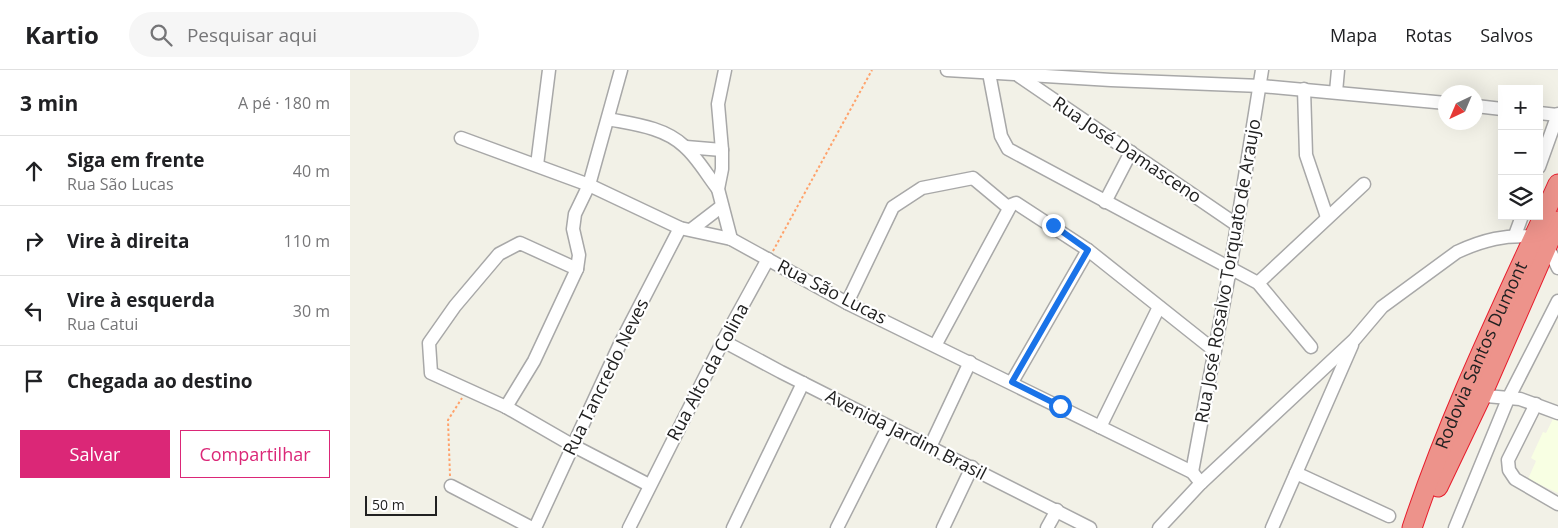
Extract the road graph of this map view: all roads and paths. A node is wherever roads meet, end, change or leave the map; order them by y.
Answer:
1 (549, 70) edge
2 (621, 70) edge
3 (725, 70) edge
4 (872, 70) edge
5 (947, 70) edge
6 (1262, 70) edge
7 (1338, 70) edge
8 (989, 73) junction
9 (1017, 75) junction
10 (1112, 75) edge
11 (1261, 86) junction
12 (1304, 89) junction
13 (1336, 92) junction
14 (1438, 102) edge
15 (1483, 107) edge
16 (1498, 109) edge
17 (1543, 113) edge
18 (1558, 114) edge
19 (608, 119) junction
20 (461, 138) dead end
21 (686, 147) junction
22 (722, 150) junction
23 (1132, 152) junction
24 (1543, 156) edge
25 (537, 165) junction
26 (1364, 184) dead end
27 (1558, 184) edge
28 (589, 185) junction
29 (718, 189) junction
30 (1105, 202) junction
31 (722, 206) junction
32 (1012, 206) junction
33 (1327, 217) junction
34 (1521, 220) edge
35 (1558, 221) edge
36 (1237, 225) junction
37 (686, 228) junction
38 (1515, 235) junction
39 (731, 239) junction
40 (1541, 241) junction
41 (1088, 250) junction
42 (768, 259) junction
43 (1558, 268) edge
44 (577, 269) junction
45 (1230, 269) junction
46 (1258, 283) junction
47 (1558, 301) edge
48 (847, 302) junction
49 (1159, 307) junction
50 (723, 340) junction
51 (1354, 340) junction
52 (936, 344) junction
53 (1311, 348) dead end
54 (1216, 351) junction
55 (970, 362) junction
56 (1012, 382) junction
57 (804, 383) junction
58 (468, 390) junction
59 (1473, 395) junction
60 (1508, 398) junction
61 (1536, 404) junction
62 (506, 407) junction
63 (1558, 413) edge
64 (888, 427) junction
65 (1100, 427) junction
66 (572, 445) junction
67 (930, 446) junction
68 (972, 467) junction
69 (1192, 472) junction
70 (1296, 473) junction
71 (1201, 483) junction
72 (649, 485) junction
73 (451, 486) joint
74 (1558, 504) edge
75 (1057, 510) junction
76 (1389, 516) dead end
77 (534, 528) edge
78 (628, 528) edge
79 (733, 528) edge
80 (837, 528) edge
81 (942, 528) edge
82 (1047, 528) edge
83 (1090, 528) edge
84 (1159, 528) edge
85 (1272, 528) edge
86 (1412, 528) edge
87 (1417, 528) edge
88 (1455, 528) edge

1 - 25 street
2 - 19 street
3 - 22 street
4 - 42 path
5 - 8 street
6 - 11 street, Rua José Rosalvo Torquato de Araujo
7 - 13 street
8 - 9 street
8 - 30 street
9 - 10 street
9 - 23 street, Rua José Damasceno
10 - 11 street
11 - 12 street
11 - 36 street, Rua José Rosalvo Torquato de Araujo
12 - 13 street
12 - 33 street
13 - 14 street
15 - 16 street
17 - 18 street
18 - 24 street
19 - 21 street
19 - 28 street
20 - 25 street, Rua São Lucas
21 - 22 street
21 - 29 street
22 - 29 street
23 - 30 street
23 - 36 street, Rua José Damasceno
25 - 28 street, Rua São Lucas
26 - 33 street
27 - 40 highway, Rodovia Santos Dumont
28 - 37 street, Rua São Lucas
28 - 44 street
29 - 31 street
30 - 45 street
31 - 37 street
31 - 39 street
32 - 41 street
32 - 48 street
32 - 52 street
33 - 46 street
34 - 38 street
35 - 40 highway, Rodovia Santos Dumont
36 - 45 street, Rua José Rosalvo Torquato de Araujo
37 - 39 street, Rua São Lucas
37 - 66 street, Rua Tancredo Neves
38 - 40 street
38 - 51 street
39 - 42 street, Rua São Lucas
40 - 43 street
40 - 59 highway, Rodovia Santos Dumont
41 - 49 street
41 - 56 street
42 - 48 street, Rua São Lucas
42 - 50 street, Rua Alto da Colina
44 - 58 street
44 - 62 street
45 - 46 street
45 - 54 street, Rua José Rosalvo Torquato de Araujo
46 - 53 street
47 - 60 street
48 - 52 street, Rua São Lucas
49 - 54 street
49 - 65 street
50 - 57 street, Avenida Jardim Brasil
50 - 72 street, Rua Alto da Colina
51 - 70 street
51 - 71 street
52 - 55 street, Rua São Lucas
54 - 69 street, Rua José Rosalvo Torquato de Araujo
55 - 56 street, Rua São Lucas
55 - 67 street
56 - 65 street, Rua São Lucas
57 - 64 street, Avenida Jardim Brasil
57 - 79 street
58 - 62 street
58 - 73 path
59 - 60 street
59 - 86 highway, Rodovia Santos Dumont
59 - 87 highway, Rodovia Santos Dumont
60 - 61 street
60 - 88 street
61 - 63 street
61 - 74 street
62 - 66 street
64 - 67 street, Avenida Jardim Brasil
64 - 80 street
65 - 69 street, Rua São Lucas
66 - 72 street
66 - 77 street, Rua Tancredo Neves
67 - 68 street, Avenida Jardim Brasil
68 - 75 street, Avenida Jardim Brasil
68 - 81 street
69 - 71 street
70 - 76 street
70 - 85 street
71 - 84 street
72 - 78 street, Rua Alto da Colina
73 - 77 street
75 - 82 street
75 - 83 street, Avenida Jardim Brasil

